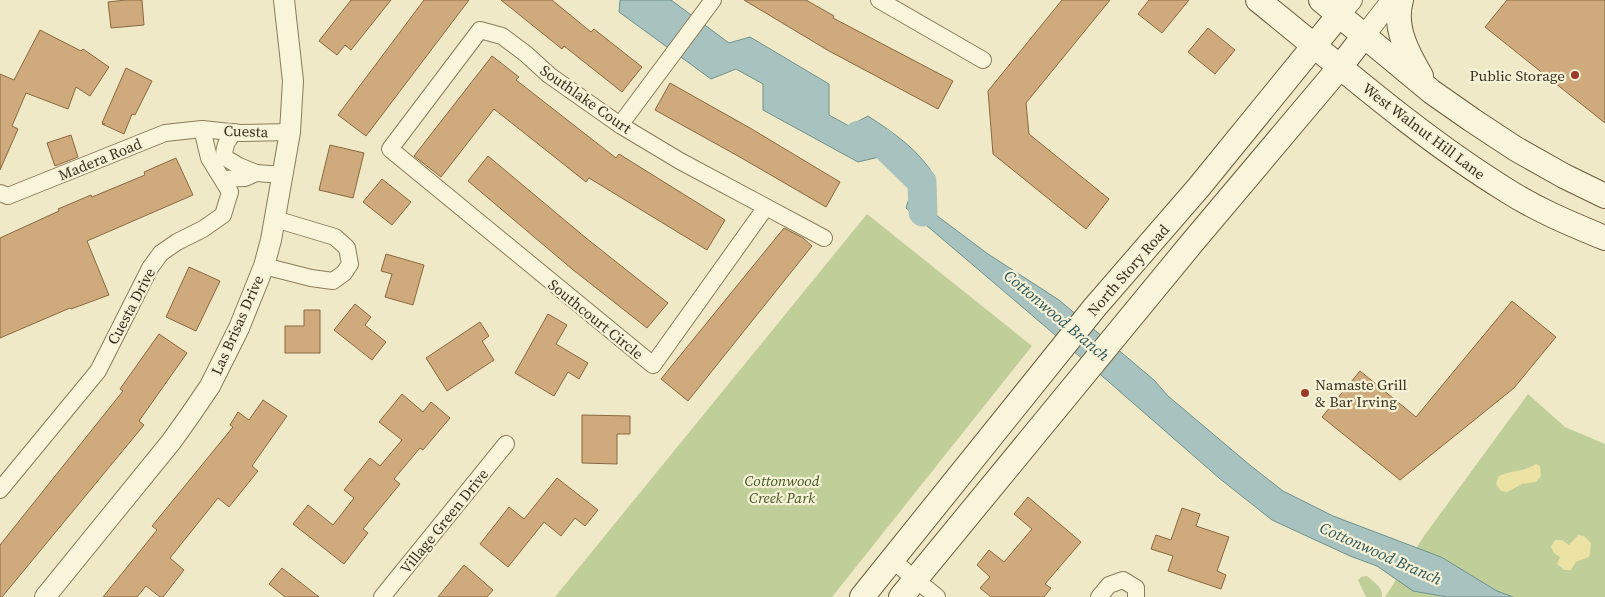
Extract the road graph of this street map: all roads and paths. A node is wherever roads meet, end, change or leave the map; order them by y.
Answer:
1 (284, 0) edge
2 (879, 0) edge
3 (1258, 0) edge
4 (1320, 0) edge
5 (1392, 0) edge
6 (1401, 0) edge
7 (709, 5) edge
8 (1346, 8) edge
9 (1364, 36) junction
10 (1315, 46) junction
11 (983, 60) dead end
12 (1340, 67) junction
13 (1432, 92) junction
14 (620, 125) junction
15 (202, 129) junction
16 (234, 132) junction
17 (290, 132) junction
18 (390, 149) joint
19 (256, 173) junction
20 (283, 175) junction
21 (223, 179) junction
22 (1200, 187) junction
23 (0, 193) edge
24 (1605, 196) edge
25 (1222, 206) junction
26 (766, 207) junction
27 (275, 219) junction
28 (824, 238) dead end
29 (1605, 238) edge
30 (264, 266) junction
31 (506, 444) dead end
32 (0, 490) edge
33 (892, 560) junction
34 (908, 589) edge
35 (867, 595) edge
36 (45, 597) edge
37 (382, 597) edge
38 (937, 597) edge
39 (1099, 597) edge
40 (1136, 597) edge

1 - 17 street, Las Brisas Drive
2 - 11 street
3 - 10 main road, West Walnut Hill Lane
4 - 8 main road
5 - 9 street
6 - 13 main road
7 - 14 street
8 - 9 main road
8 - 10 main road, North Story Road
9 - 12 main road, North Story Road
9 - 13 main road
10 - 12 main road, West Walnut Hill Lane
10 - 22 main road, North Story Road
12 - 25 main road, North Story Road
12 - 29 main road, West Walnut Hill Lane
13 - 24 main road
14 - 18 street, Southlake Court
14 - 26 street, Southlake Court
15 - 16 street, Cuesta
15 - 21 street, Cuesta Drive
15 - 23 street, Madera Road
16 - 17 street, Cuesta
16 - 19 street
17 - 20 street, Las Brisas Drive
18 - 26 street, Southcourt Circle
19 - 20 street
19 - 21 street
20 - 27 street, Las Brisas Drive
21 - 32 street, Cuesta Drive
22 - 25 main road
22 - 33 main road, North Story Road
25 - 34 main road, North Story Road
26 - 28 street, Southlake Court
27 - 30 street, Las Brisas Drive
27 - 30 street
30 - 36 street, Las Brisas Drive
31 - 37 street, Village Green Drive
33 - 34 street
33 - 35 main road, North Story Road
34 - 38 street
39 - 40 street

